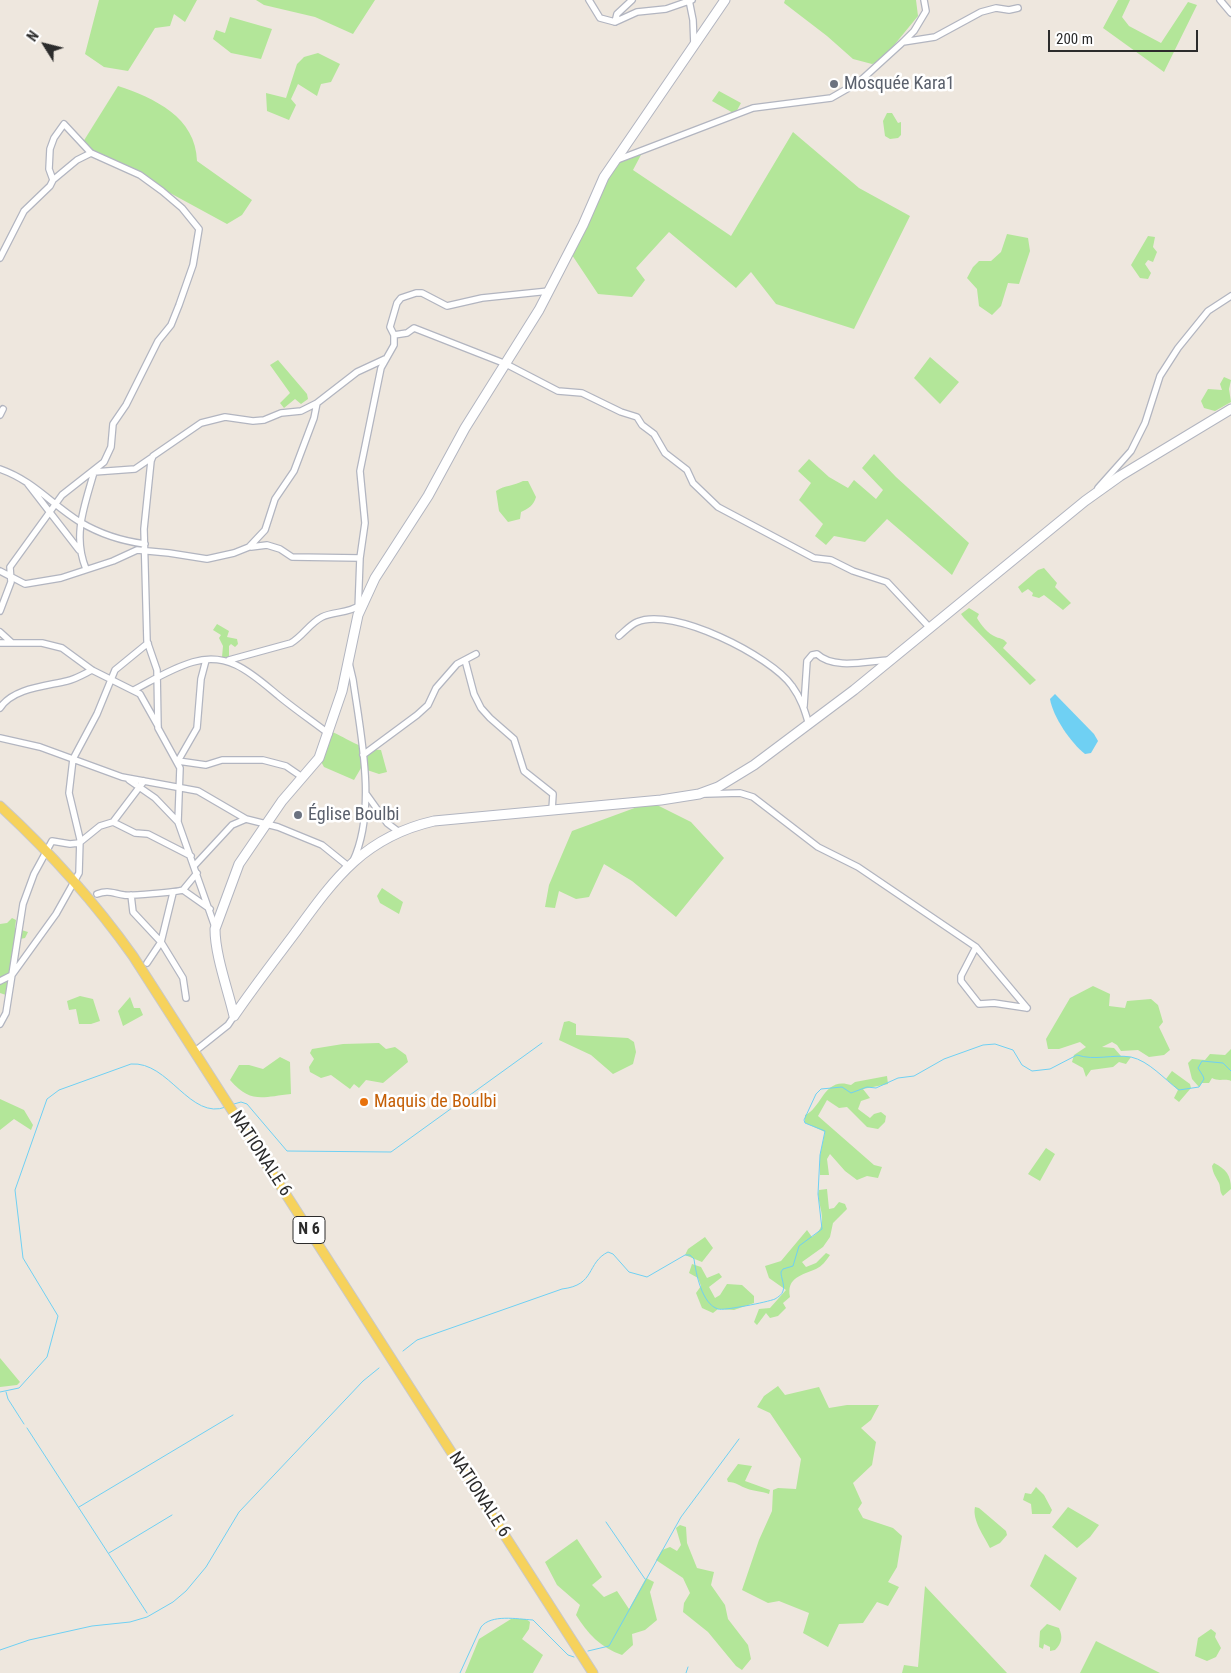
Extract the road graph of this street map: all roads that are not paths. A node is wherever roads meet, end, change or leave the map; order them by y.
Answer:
1 (589, 0) edge
2 (632, 0) edge
3 (690, 0) edge
4 (725, 0) edge
5 (924, 0) edge
6 (1220, 0) edge
7 (1018, 8) dead end
8 (1231, 13) edge
9 (615, 22) junction
10 (903, 42) junction
11 (694, 46) junction
12 (91, 152) junction
13 (615, 160) junction
14 (53, 180) junction
15 (0, 258) edge
16 (549, 291) junction
17 (1231, 296) edge
18 (394, 335) junction
19 (385, 359) junction
20 (506, 364) junction
21 (317, 403) junction
22 (3, 409) dead end
23 (1231, 409) edge
24 (0, 415) edge
25 (153, 456) junction
26 (0, 469) edge
27 (94, 472) junction
28 (23, 478) junction
29 (1094, 495) junction
30 (56, 503) junction
31 (50, 511) junction
32 (80, 522) junction
33 (145, 547) junction
34 (249, 547) junction
35 (80, 552) junction
36 (360, 558) junction
37 (86, 569) junction
38 (0, 571) edge
39 (10, 575) junction
40 (360, 607) junction
41 (0, 611) edge
42 (930, 628) junction
43 (0, 632) edge
44 (619, 636) dead end
45 (0, 643) edge
46 (12, 643) junction
47 (148, 643) junction
48 (476, 654) dead end
49 (206, 660) junction
50 (226, 660) junction
51 (465, 660) junction
52 (892, 660) junction
53 (349, 663) junction
54 (92, 670) junction
55 (156, 678) junction
56 (111, 680) junction
57 (134, 690) junction
58 (0, 708) edge
59 (804, 708) junction
60 (808, 725) junction
61 (158, 728) junction
62 (329, 734) junction
63 (0, 738) edge
64 (363, 755) junction
65 (73, 759) junction
66 (178, 761) junction
67 (124, 777) junction
68 (302, 777) junction
69 (144, 781) junction
70 (140, 787) junction
71 (181, 787) junction
72 (699, 794) junction
73 (367, 795) junction
74 (0, 806) edge
75 (552, 810) junction
76 (246, 819) junction
77 (112, 822) junction
78 (178, 822) junction
79 (267, 824) junction
80 (399, 832) junction
81 (79, 843) junction
82 (46, 850) junction
83 (191, 856) junction
84 (350, 864) junction
85 (194, 866) junction
86 (197, 874) junction
87 (74, 880) junction
88 (182, 890) junction
89 (174, 893) junction
90 (97, 894) dead end
91 (131, 895) junction
92 (210, 909) junction
93 (215, 929) junction
94 (161, 942) junction
95 (976, 947) junction
96 (147, 963) dead end
97 (12, 975) junction
98 (0, 980) edge
99 (186, 998) dead end
100 (234, 1016) junction
101 (0, 1024) edge
102 (194, 1052) junction
103 (593, 1673) edge

1 - 9 street
2 - 9 street
3 - 9 street
3 - 11 street
4 - 11 street
5 - 10 street
6 - 8 street
7 - 10 street
10 - 13 street
11 - 13 street
12 - 14 street
12 - 14 street
12 - 27 street
13 - 16 street
14 - 15 street
16 - 18 street
16 - 20 street
17 - 29 street
18 - 19 street
18 - 20 street
19 - 21 street
19 - 36 street
20 - 40 street
20 - 42 street
21 - 25 street
21 - 34 street
22 - 24 street
23 - 29 street
25 - 27 street
25 - 33 street
26 - 28 street
27 - 30 street
27 - 32 street
28 - 30 street
28 - 31 street
29 - 42 street
30 - 31 street
30 - 32 street
31 - 35 street
31 - 39 street
32 - 33 street
32 - 35 street
33 - 34 street
33 - 37 street
33 - 47 street
34 - 36 street
35 - 37 street
36 - 40 street
37 - 39 street
38 - 39 street
39 - 41 street
40 - 50 street
40 - 53 street
42 - 52 street
43 - 46 street
44 - 59 street
45 - 46 street
46 - 54 street
47 - 55 street
47 - 56 street
48 - 51 street
49 - 50 street
49 - 55 street
49 - 66 street
50 - 62 street
51 - 64 street
51 - 75 street
52 - 59 street
52 - 60 street
53 - 62 street
53 - 64 street
54 - 56 street
54 - 58 street
55 - 57 street
55 - 61 street
56 - 57 street
56 - 65 street
57 - 61 street
59 - 60 street
60 - 72 street
61 - 66 street
62 - 68 street
63 - 65 street
64 - 73 street
65 - 67 street
65 - 81 street
66 - 68 street
66 - 71 street
67 - 69 street
67 - 70 street
68 - 79 street
69 - 70 street
69 - 71 street
70 - 77 street
70 - 78 street
71 - 76 street
71 - 78 street
72 - 75 street
72 - 95 street
73 - 80 street
73 - 84 street
74 - 82 main road, NATIONALE 6 / N 6
75 - 80 street
76 - 79 street
76 - 85 street
77 - 81 street
77 - 83 street
78 - 83 street
79 - 84 street
79 - 93 street
80 - 84 street
81 - 82 street
81 - 87 street
82 - 87 main road, NATIONALE 6 / N 6
82 - 97 street
83 - 85 street
84 - 100 street
85 - 86 street
86 - 88 street
86 - 92 street
87 - 97 street
87 - 102 main road, NATIONALE 6 / N 6
88 - 89 street
88 - 92 street
89 - 91 street
89 - 94 street
90 - 91 street
91 - 94 street
92 - 93 street
93 - 100 street
94 - 96 street
94 - 99 street
95 - 95 street
97 - 98 street
97 - 101 street
100 - 102 street
102 - 103 main road, NATIONALE 6 / N 6

